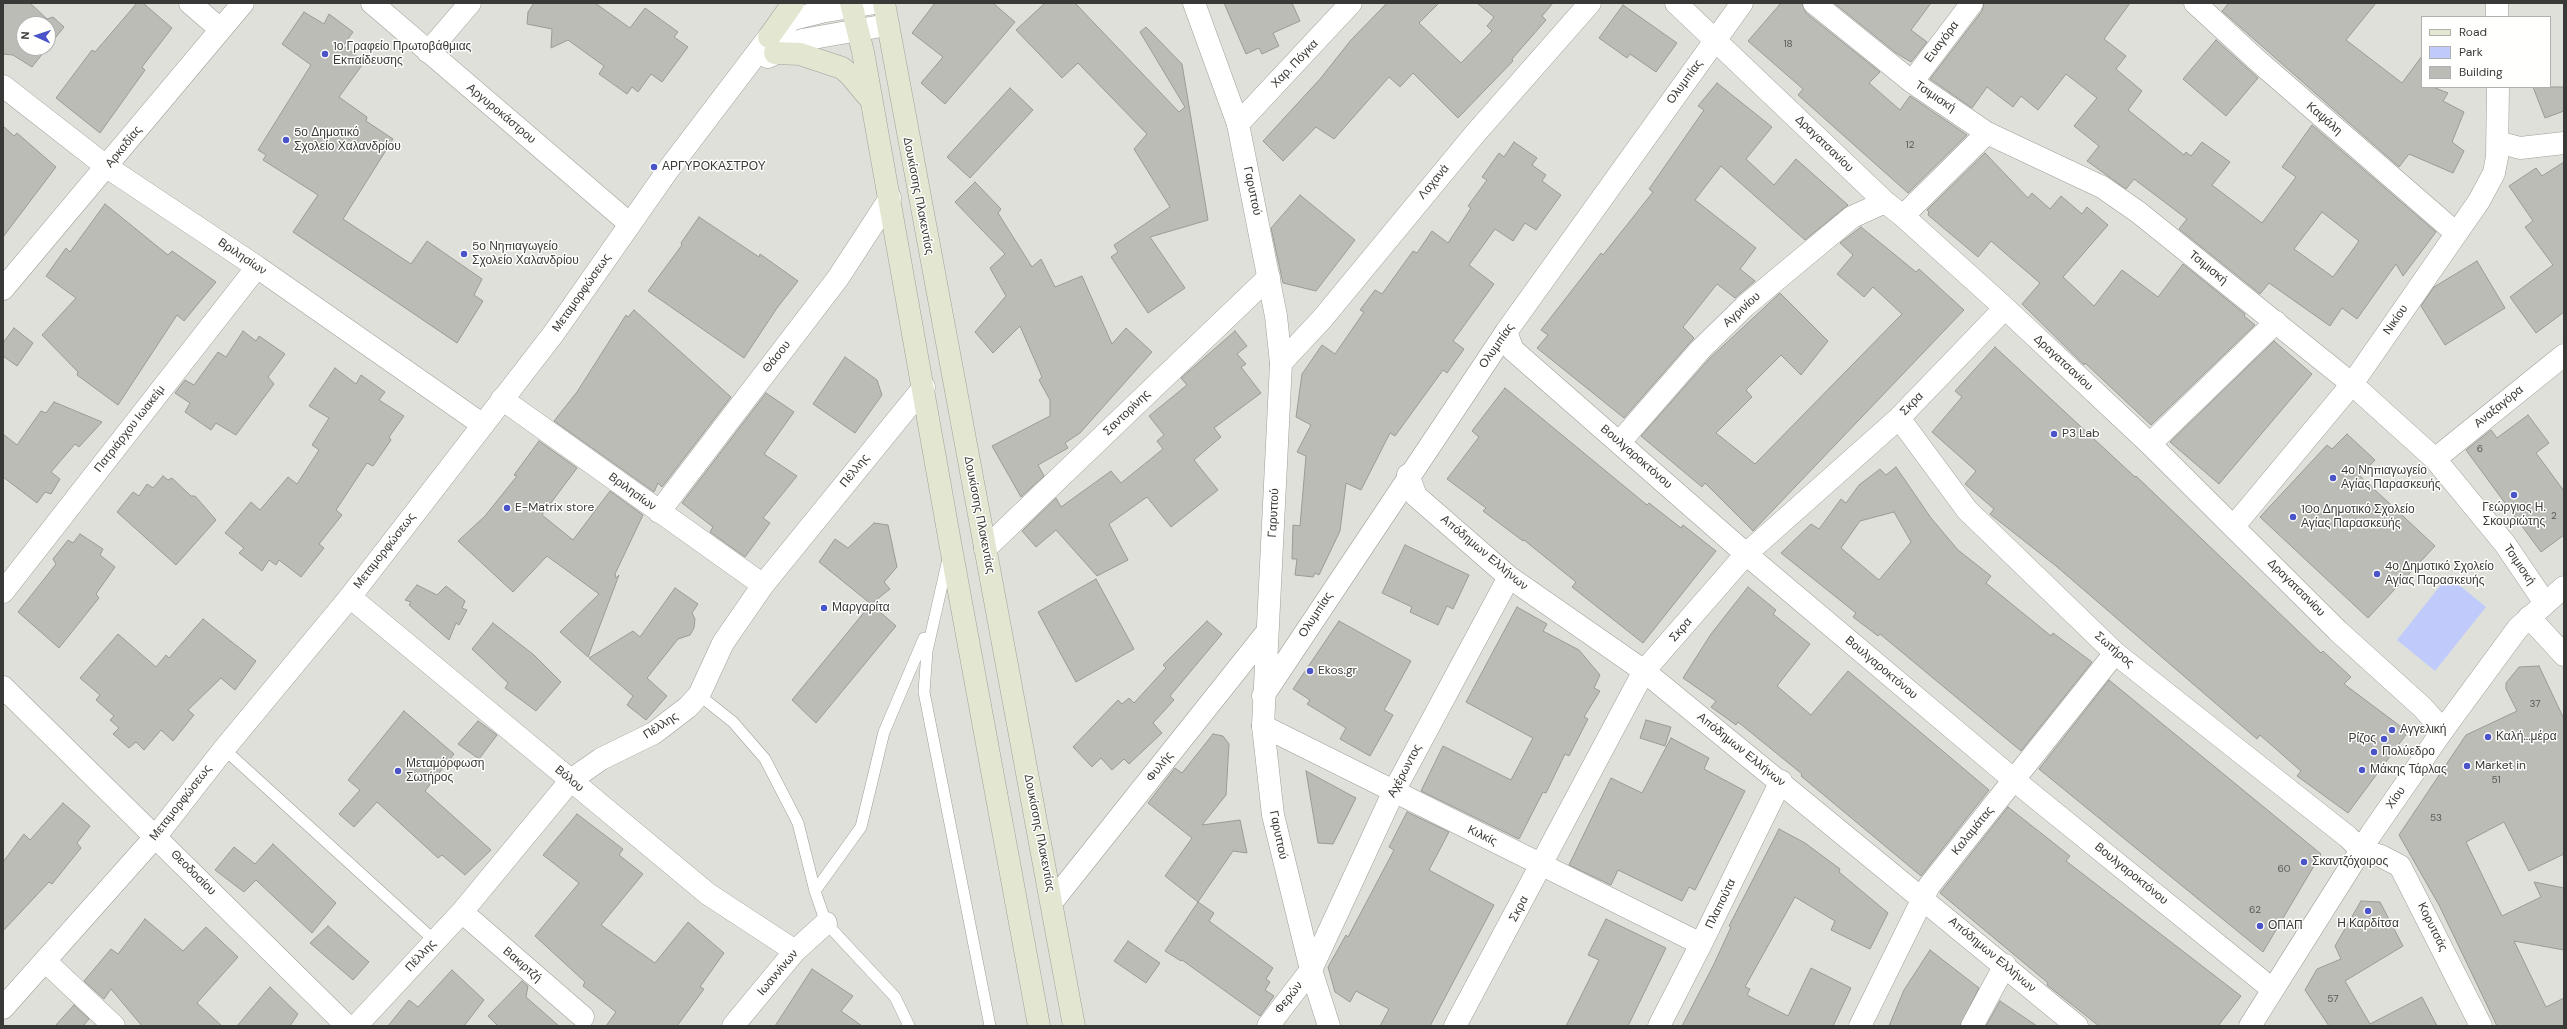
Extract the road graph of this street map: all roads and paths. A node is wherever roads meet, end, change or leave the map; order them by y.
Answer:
1 (190, 3) edge
2 (243, 3) edge
3 (372, 3) edge
4 (470, 3) edge
5 (793, 3) edge
6 (875, 3) edge
7 (884, 3) edge
8 (1194, 3) edge
9 (1351, 3) edge
10 (1590, 3) edge
11 (1676, 3) edge
12 (1742, 3) edge
13 (1814, 3) edge
14 (1972, 3) edge
15 (2195, 3) edge
16 (852, 5) edge
17 (887, 25) junction
18 (220, 29) junction
19 (858, 30) junction
20 (1715, 40) junction
21 (772, 45) junction
22 (428, 52) junction
23 (1912, 82) junction
24 (3, 86) edge
25 (2498, 88) edge
26 (872, 100) junction
27 (1238, 124) junction
28 (1987, 133) junction
29 (2498, 142) junction
30 (2564, 143) edge
31 (107, 167) junction
32 (890, 198) junction
33 (1885, 202) junction
34 (1903, 216) junction
35 (630, 224) junction
36 (2456, 233) junction
37 (257, 267) junction
38 (1269, 276) junction
39 (3, 289) edge
40 (2005, 308) junction
41 (2276, 322) junction
42 (1506, 332) junction
43 (2564, 355) edge
44 (1281, 363) junction
45 (2352, 384) junction
46 (924, 387) junction
47 (502, 399) junction
48 (1899, 418) junction
49 (483, 425) junction
50 (1619, 443) junction
51 (2150, 444) junction
52 (2435, 459) junction
53 (1408, 476) junction
54 (659, 512) junction
55 (2234, 526) junction
56 (950, 548) junction
57 (985, 549) junction
58 (1746, 554) junction
59 (1509, 577) junction
60 (763, 585) junction
61 (2564, 587) edge
62 (3, 592) edge
63 (350, 597) junction
64 (2537, 610) junction
65 (934, 617) junction
66 (1267, 632) junction
67 (2115, 653) junction
68 (2564, 655) edge
69 (1644, 671) junction
70 (3, 687) edge
71 (699, 695) junction
72 (1263, 697) junction
73 (1263, 726) junction
74 (2442, 730) junction
75 (224, 750) junction
76 (571, 780) junction
77 (2014, 780) junction
78 (1781, 781) junction
79 (1393, 792) junction
80 (156, 836) junction
81 (2361, 850) junction
82 (1542, 866) junction
83 (814, 891) junction
84 (1922, 897) junction
85 (1052, 902) junction
86 (462, 912) junction
87 (826, 923) junction
88 (435, 941) junction
89 (1701, 944) junction
90 (795, 951) junction
91 (45, 961) junction
92 (2005, 965) junction
93 (1311, 970) junction
94 (2272, 989) junction
95 (3, 1008) edge
96 (582, 1018) dead end
97 (114, 1026) edge
98 (347, 1026) edge
99 (356, 1026) edge
100 (733, 1026) edge
101 (909, 1026) edge
102 (990, 1026) edge
103 (1039, 1026) edge
104 (1074, 1026) edge
105 (1268, 1026) edge
106 (1329, 1026) edge
107 (1456, 1026) edge
108 (1659, 1026) edge
109 (1860, 1026) edge
110 (1972, 1026) edge
111 (2077, 1026) edge
112 (2250, 1026) edge
113 (2481, 1026) edge

1 - 18 street
2 - 18 street, Αρκαδίας
3 - 22 street, Αργυροκάστρου
4 - 22 street
5 - 21 main road
6 - 16 street, Μεταμορφώσεως
7 - 17 main road, Δουκίσσης Πλακεντίας
8 - 27 street, Γαρυττού
9 - 27 street, Χαρ. Πόγκα
10 - 44 street, Λαχανά
11 - 20 street, Δραγατσανίου
12 - 20 street, Ολυμπίας
13 - 23 street, Τσιμισκή
14 - 23 street, Ευαγόρα
15 - 36 street, Καψάλη
16 - 19 main road
16 - 21 street, Μεταμορφώσεως
17 - 19 street, Μεταμορφώσεως
17 - 57 main road, Δουκίσσης Πλακεντίας
18 - 31 street, Αρκαδίας
19 - 21 street, Μεταμορφώσεως
19 - 26 main road
20 - 33 street, Δραγατσανίου
20 - 42 street, Ολυμπίας
21 - 26 main road
21 - 35 street, Μεταμορφώσεως
22 - 35 street, Αργυροκάστρου
23 - 28 street, Τσιμισκή
24 - 31 street, Βριλησίων
25 - 29 street, Νικίου
26 - 32 main road
27 - 38 street, Γαρυττού
28 - 34 street
28 - 41 street, Τσιμισκή
29 - 30 street
29 - 36 street, Νικίου
31 - 37 street, Βριλησίων
31 - 39 street, Αρκαδίας
32 - 46 main road
32 - 54 street, Θάσου
33 - 34 street, Δραγατσανίου
33 - 50 street, Αγρινίου
34 - 40 street, Δραγατσανίου
35 - 47 street, Μεταμορφώσεως
36 - 45 street, Νικίου
37 - 49 street, Βριλησίων
37 - 62 street, Πατριάρχου Ιωακείμ
38 - 44 street, Γαρυττού
38 - 57 street, Σαντορίνης
40 - 48 street, Σκρα
40 - 51 street, Δραγατσανίου
41 - 45 street, Τσιμισκή
41 - 51 street
42 - 50 street, Βουλγαροκτόνου
42 - 53 street, Ολυμπίας
43 - 52 street, Αναξαγόρα
44 - 66 street, Γαρυττού
45 - 52 street, Τσιμισκή
45 - 55 street, Νικίου
46 - 56 main road
46 - 60 street, Πέλλης
47 - 49 street, Μεταμορφώσεως
47 - 54 street, Βριλησίων
48 - 58 street, Σκρα
48 - 67 street, Σωτήρος
49 - 63 street, Μεταμορφώσεως
50 - 58 street, Βουλγαροκτόνου
51 - 55 street, Δραγατσανίου
52 - 64 street, Τσιμισκή
53 - 59 street, Απόδημων Ελλήνων
53 - 72 street, Ολυμπίας
54 - 60 street, Βριλησίων
55 - 74 street, Δραγατσανίου
56 - 65 lane
56 - 103 main road
57 - 85 main road, Δουκίσσης Πλακεντίας
58 - 69 street, Σκρα
58 - 77 street, Βουλγαροκτόνου
59 - 69 street, Απόδημων Ελλήνων
59 - 79 street, Αχέρωντος
60 - 71 street, Πέλλης
61 - 64 street, Χίου
63 - 75 street, Μεταμορφώσεως
63 - 76 street, Βόλου
64 - 68 street, Τσιμισκή
64 - 74 street, Χίου
65 - 83 lane
65 - 102 lane
66 - 72 street, Γαρυττού
66 - 85 street, Φυλής
67 - 77 street, Καλαμάτας
67 - 81 street, Σωτήρος
69 - 78 street, Απόδημων Ελλήνων
69 - 82 street, Σκρα
70 - 80 street, Θεοδοσίου
71 - 76 street, Πέλλης
71 - 83 lane
72 - 73 street, Γαρυττού
73 - 79 street, Κιλκίς
73 - 93 street, Γαρυττού
74 - 81 street, Χίου
75 - 80 street, Μεταμορφώσεως
75 - 88 lane
76 - 86 street, Πέλλης
76 - 90 street, Βόλου
77 - 84 street, Καλαμάτας
77 - 94 street, Βουλγαροκτόνου
78 - 84 street, Απόδημων Ελλήνων
78 - 89 street, Πλαπούτα
79 - 82 street, Κιλκίς
79 - 93 street, Αχέρωντος
80 - 91 street, Μεταμορφώσεως
80 - 98 street, Θεοδοσίου
81 - 94 street, Χίου
81 - 113 street, Κορυτσάς
82 - 89 street, Κιλκίς
82 - 107 street, Σκρα
83 - 87 lane
84 - 92 street, Απόδημων Ελλήνων
84 - 109 street, Καλαμάτας
85 - 104 main road, Δουκίσσης Πλακεντίας
86 - 88 street, Πέλλης
86 - 96 street, Βακιρτζή
87 - 90 street, Ιωαννίνων
87 - 101 lane
88 - 99 street, Πέλλης
89 - 108 street, Πλαπούτα
90 - 100 street, Ιωαννίνων
91 - 95 street, Μεταμορφώσεως
91 - 97 street
92 - 110 street
92 - 111 street, Απόδημων Ελλήνων
93 - 105 street, Φερών
93 - 106 street, Γαρυττού
94 - 112 street, Χίου

